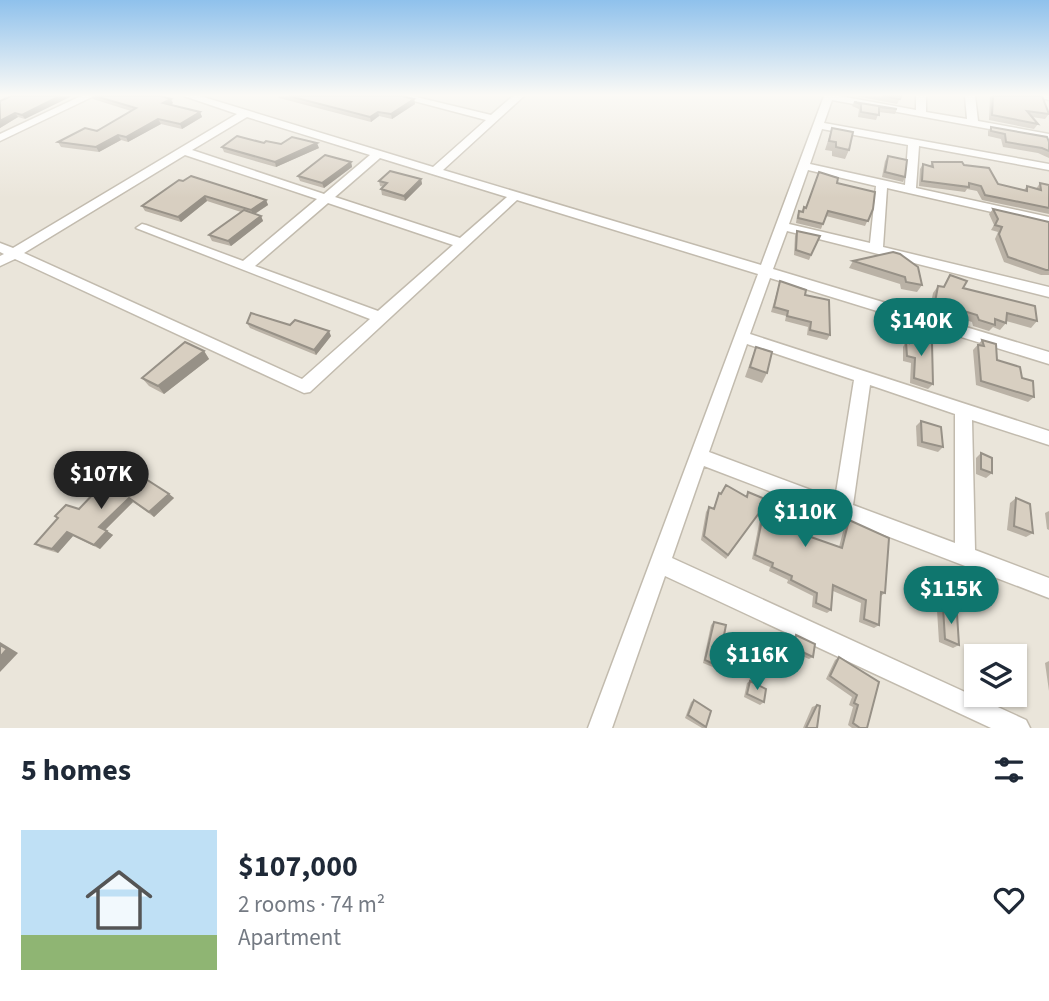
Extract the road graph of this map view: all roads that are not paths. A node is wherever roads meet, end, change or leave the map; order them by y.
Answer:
1 (17, 130) edge
2 (218, 130) edge
3 (299, 130) edge
4 (482, 130) edge
5 (817, 130) edge
6 (847, 130) edge
7 (1011, 130) edge
8 (1049, 137) edge
9 (0, 138) edge
10 (915, 142) junction
11 (184, 151) junction
12 (377, 155) junction
13 (804, 166) junction
14 (1049, 167) edge
15 (436, 170) junction
16 (882, 184) junction
17 (911, 190) junction
18 (515, 196) junction
19 (328, 197) junction
20 (1049, 221) edge
21 (783, 226) junction
22 (142, 228) dead end
23 (461, 243) junction
24 (876, 248) junction
25 (7, 251) edge
26 (0, 262) edge
27 (245, 267) junction
28 (766, 272) junction
29 (1049, 292) edge
30 (379, 317) junction
31 (742, 337) junction
32 (1049, 358) edge
33 (863, 377) junction
34 (963, 410) junction
35 (1049, 438) edge
36 (699, 456) junction
37 (843, 510) junction
38 (965, 556) junction
39 (660, 563) junction
40 (1049, 588) edge
41 (600, 728) edge
42 (1018, 728) edge

1 - 9 street
2 - 11 street
3 - 12 street
4 - 15 street
5 - 13 street
6 - 10 street
7 - 8 street
10 - 14 street
10 - 17 street
11 - 19 street
11 - 25 street
12 - 15 street
12 - 19 street
13 - 16 street
13 - 21 street
15 - 18 street
16 - 17 street
16 - 24 street
17 - 20 street
18 - 23 street
18 - 28 street
19 - 23 street
19 - 27 street
21 - 24 street
21 - 28 street
22 - 27 street
23 - 30 street
24 - 29 street
25 - 26 street
25 - 30 street
27 - 30 street
28 - 31 street
28 - 32 street
31 - 33 street
31 - 36 street
33 - 34 street
33 - 37 street
34 - 35 street
34 - 38 street
36 - 37 street
36 - 39 street
37 - 38 street
38 - 40 street
39 - 41 street
39 - 42 street

